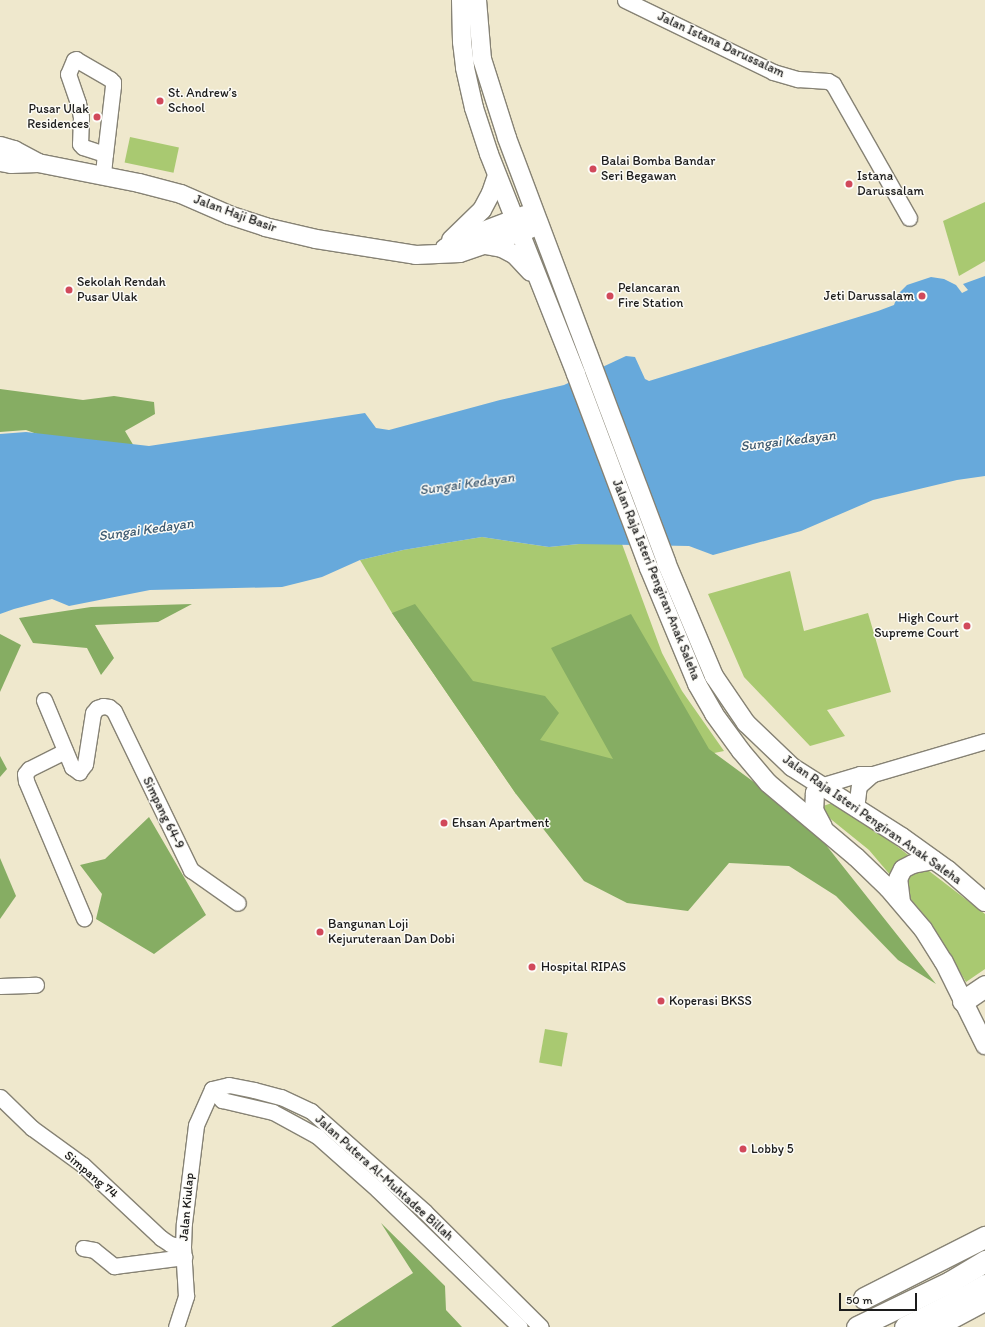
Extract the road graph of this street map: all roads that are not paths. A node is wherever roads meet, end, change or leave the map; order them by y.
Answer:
1 (461, 0) edge
2 (477, 0) edge
3 (626, 0) edge
4 (0, 146) edge
5 (105, 154) junction
6 (0, 162) edge
7 (38, 163) junction
8 (103, 175) junction
9 (497, 176) junction
10 (537, 218) junction
11 (909, 218) dead end
12 (516, 226) junction
13 (485, 245) junction
14 (434, 255) junction
15 (539, 282) junction
16 (44, 700) dead end
17 (985, 741) edge
18 (65, 751) junction
19 (873, 774) junction
20 (820, 786) junction
21 (856, 809) junction
22 (826, 833) junction
23 (934, 860) junction
24 (900, 902) junction
25 (985, 902) edge
26 (238, 903) dead end
27 (84, 918) dead end
28 (36, 985) dead end
29 (0, 986) edge
30 (985, 986) edge
31 (985, 997) edge
32 (965, 1005) junction
33 (985, 1045) edge
34 (212, 1089) junction
35 (0, 1097) edge
36 (985, 1237) edge
37 (83, 1248) dead end
38 (184, 1252) junction
39 (985, 1261) edge
40 (985, 1285) edge
41 (864, 1298) dead end
42 (985, 1302) edge
43 (176, 1327) edge
44 (520, 1327) edge
45 (541, 1327) edge
46 (857, 1327) edge
47 (905, 1327) edge
48 (938, 1327) edge

1 - 9 main road, Jalan Raja Isteri Pengiran Anak Saleha
2 - 10 main road, Jalan Raja Isteri Pengiran Anak Saleha
3 - 11 street, Jalan Istana Darussalam
4 - 7 main road, Jalan Haji Basir
5 - 5 street
5 - 8 street
6 - 7 main road, Jalan Haji Basir
7 - 8 main road, Jalan Haji Basir
8 - 14 main road, Jalan Haji Basir
9 - 12 main road, Jalan Raja Isteri Pengiran Anak Saleha
9 - 14 main road
10 - 12 main road, Jalan Haji Basir
10 - 20 main road, Jalan Raja Isteri Pengiran Anak Saleha
12 - 13 main road, Jalan Haji Basir
12 - 14 main road, Jalan Haji Basir
12 - 15 main road, Jalan Raja Isteri Pengiran Anak Saleha
13 - 14 main road, Jalan Haji Basir
13 - 15 main road
15 - 22 main road, Jalan Raja Isteri Pengiran Anak Saleha
16 - 18 street
17 - 19 street
18 - 26 street, Simpang 64-9
18 - 27 street
19 - 20 street
19 - 21 street
20 - 21 main road, Jalan Raja Isteri Pengiran Anak Saleha
20 - 22 main road
21 - 23 main road, Jalan Raja Isteri Pengiran Anak Saleha
22 - 24 main road, Jalan Raja Isteri Pengiran Anak Saleha
23 - 24 main road
23 - 25 main road, Jalan Raja Isteri Pengiran Anak Saleha
24 - 32 main road, Jalan Raja Isteri Pengiran Anak Saleha
28 - 29 street
30 - 32 highway
31 - 32 highway
32 - 33 main road, Jalan Raja Isteri Pengiran Anak Saleha
34 - 38 street, Jalan Kiulap
34 - 44 street, Jalan Putera Al-Muhtadee Billah
34 - 45 street, Jalan Putera Al-Muhtadee Billah
35 - 38 street, Simpang 74
36 - 41 highway
37 - 38 street
38 - 43 street, Jalan Kiulap
39 - 46 highway
40 - 47 highway
42 - 48 main road

